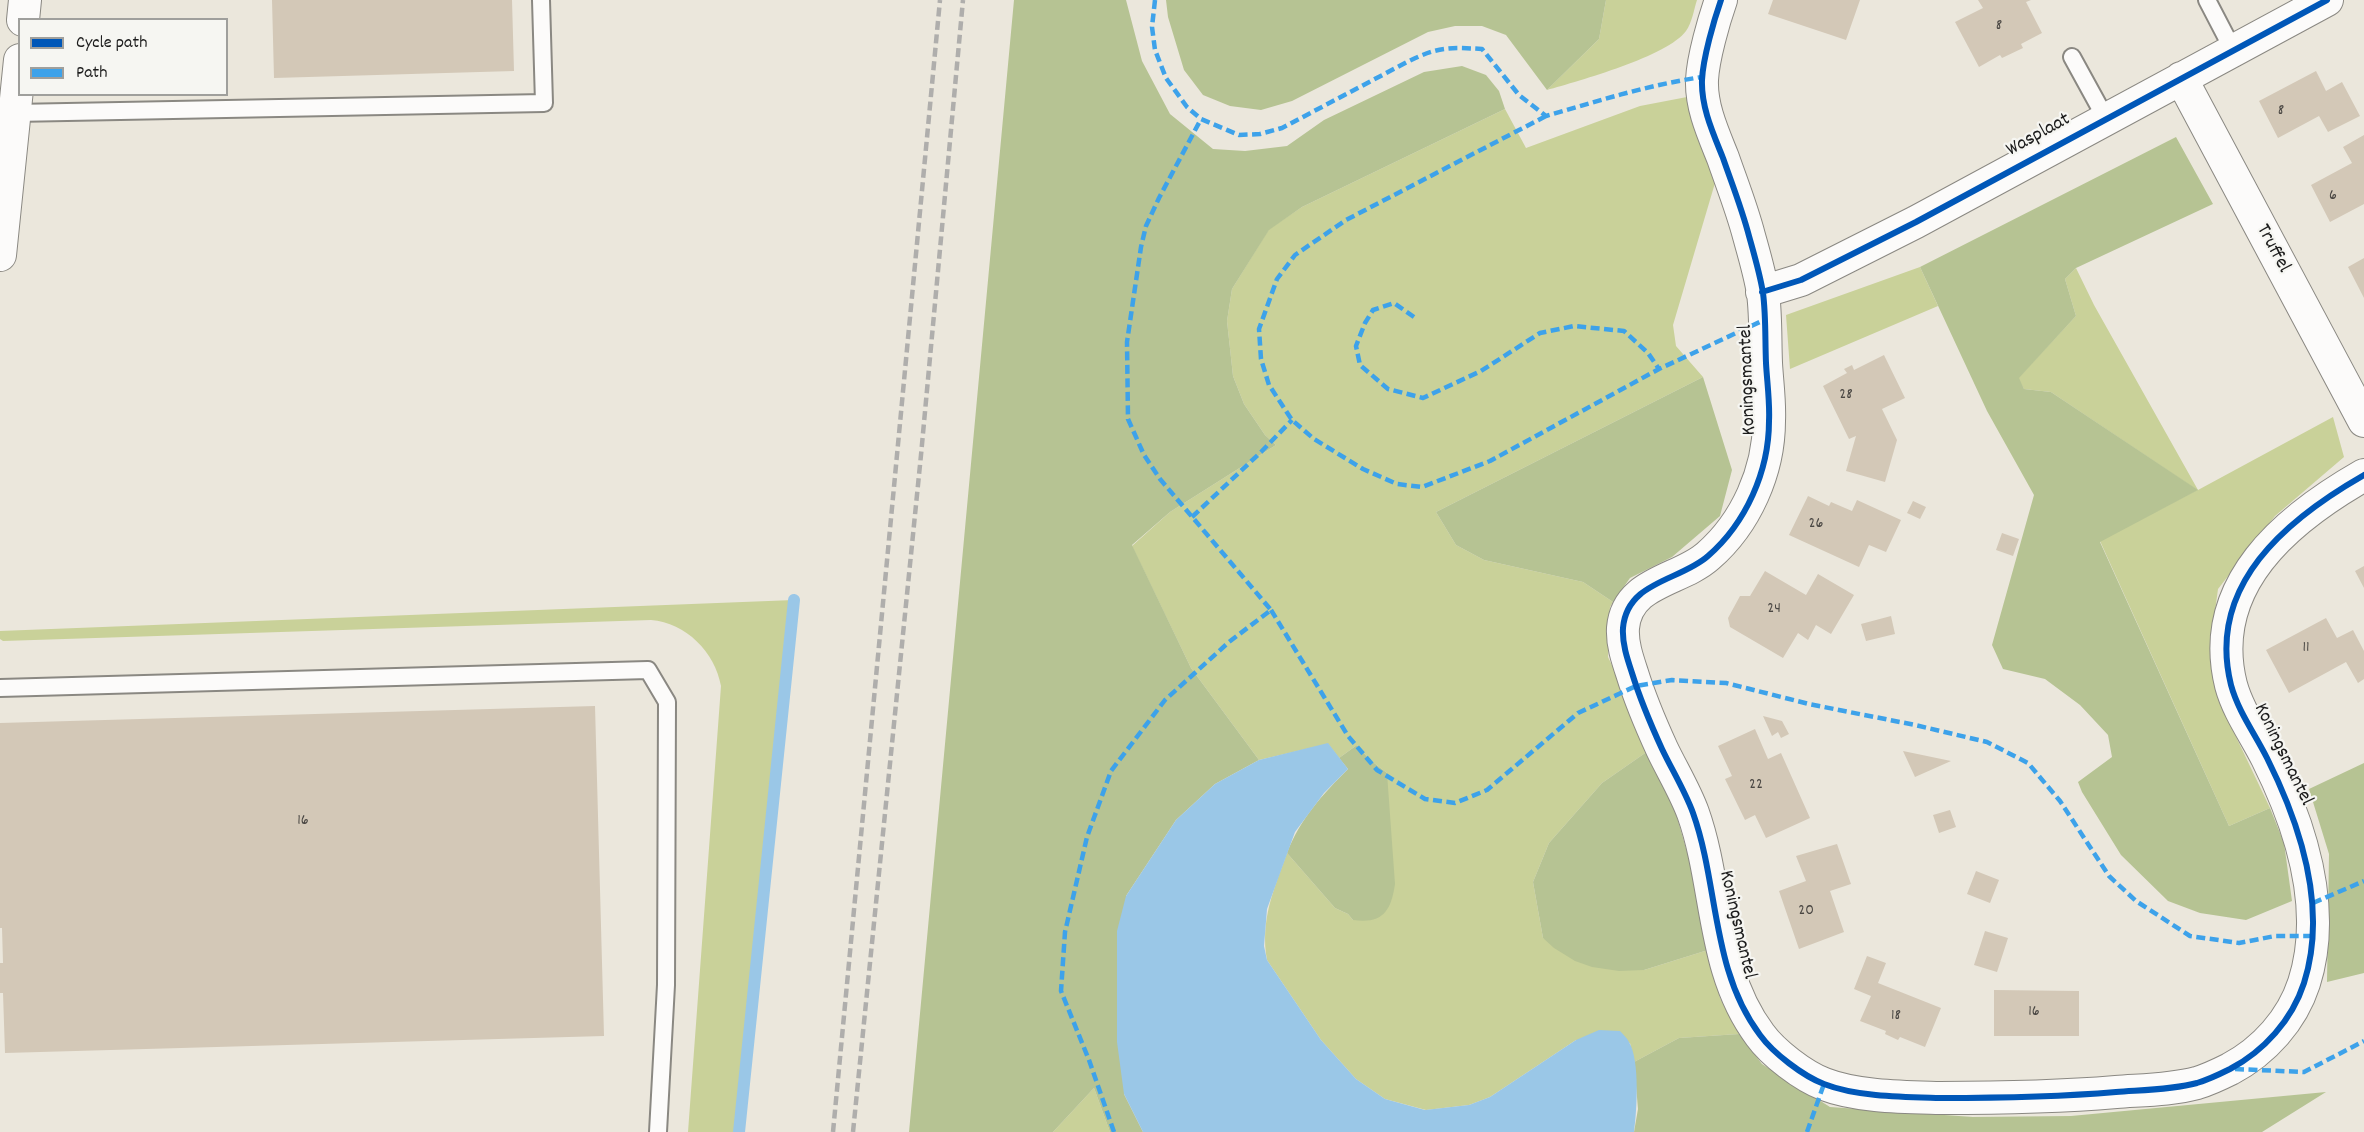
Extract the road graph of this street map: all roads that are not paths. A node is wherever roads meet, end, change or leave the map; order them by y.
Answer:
1 (25, 0) edge
2 (541, 0) edge
3 (1721, 0) edge
4 (2207, 0) edge
5 (2327, 0) edge
6 (23, 18) edge
7 (2233, 50) junction
8 (2072, 57) dead end
9 (18, 78) edge
10 (2181, 78) junction
11 (14, 113) junction
12 (2106, 119) junction
13 (0, 255) edge
14 (1762, 292) junction
15 (2364, 421) edge
16 (2364, 474) edge
17 (0, 688) edge
18 (658, 1132) edge

1 - 6 street
2 - 11 lane
3 - 14 street, Koningsmantel
4 - 7 lane
5 - 7 street, Wasplaat
7 - 10 street, Wasplaat
8 - 12 lane
9 - 11 street
10 - 12 street, Wasplaat
10 - 15 street, Truffel
11 - 13 street
12 - 14 street, Wasplaat
14 - 16 street, Koningsmantel
17 - 18 lane

